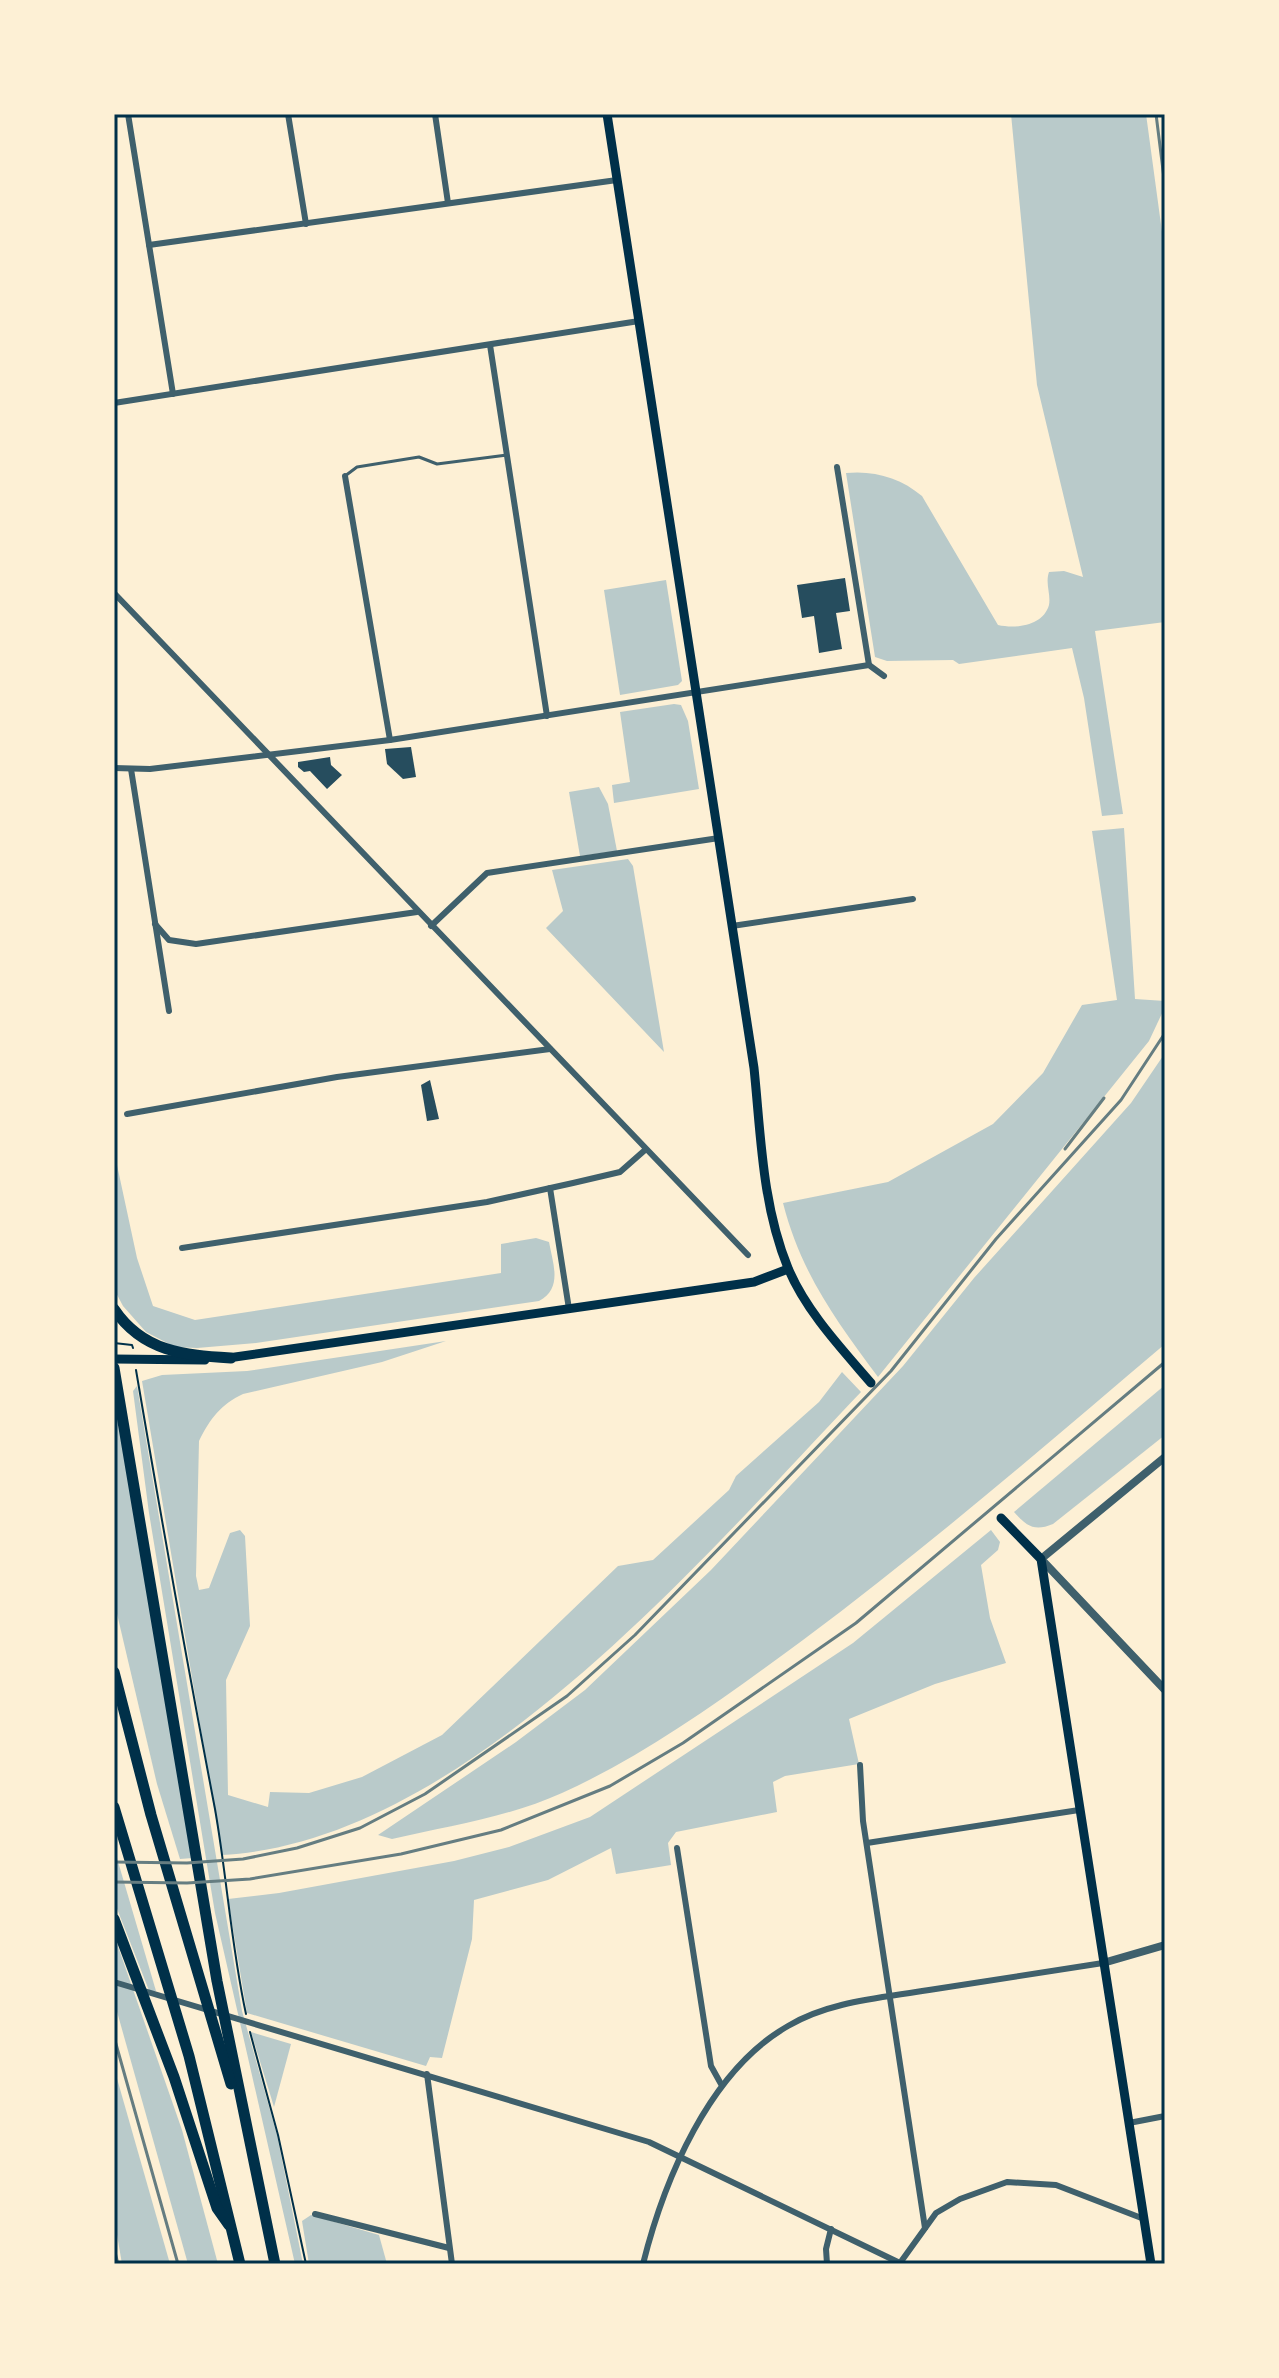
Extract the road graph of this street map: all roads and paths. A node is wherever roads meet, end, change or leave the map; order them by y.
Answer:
1 (128, 114) edge
2 (288, 114) edge
3 (435, 114) edge
4 (607, 114) edge
5 (617, 180) junction
6 (448, 203) junction
7 (306, 224) junction
8 (149, 245) junction
9 (639, 321) junction
10 (490, 345) junction
11 (173, 394) junction
12 (114, 403) edge
13 (507, 455) junction
14 (837, 467) dead end
15 (345, 476) joint
16 (114, 593) edge
17 (869, 665) junction
18 (884, 676) dead end
19 (697, 693) junction
20 (547, 716) junction
21 (390, 740) junction
22 (267, 755) junction
23 (114, 768) edge
24 (131, 769) junction
25 (719, 838) junction
26 (913, 899) dead end
27 (417, 912) junction
28 (155, 924) junction
29 (431, 926) junction
30 (732, 926) junction
31 (169, 1011) dead end
32 (550, 1049) junction
33 (127, 1114) dead end
34 (645, 1150) junction
35 (550, 1188) junction
36 (182, 1248) dead end
37 (748, 1255) dead end
38 (788, 1269) junction
39 (114, 1309) edge
40 (569, 1309) junction
41 (114, 1343) edge
42 (231, 1358) junction
43 (114, 1359) edge
44 (135, 1362) junction
45 (114, 1368) edge
46 (871, 1383) dead end
47 (1165, 1457) edge
48 (1001, 1518) dead end
49 (1041, 1559) junction
50 (114, 1672) edge
51 (1165, 1690) edge
52 (860, 1765) dead end
53 (114, 1807) edge
54 (1079, 1810) junction
55 (867, 1843) junction
56 (677, 1848) dead end
57 (114, 1919) edge
58 (1165, 1945) edge
59 (1103, 1963) junction
60 (114, 1982) edge
61 (889, 1997) junction
62 (427, 2074) junction
63 (721, 2084) junction
64 (1165, 2116) edge
65 (1129, 2123) junction
66 (683, 2157) junction
67 (315, 2214) dead end
68 (1144, 2219) junction
69 (232, 2228) junction
70 (925, 2228) junction
71 (831, 2229) junction
72 (449, 2248) junction
73 (240, 2264) edge
74 (274, 2264) edge
75 (306, 2264) edge
76 (452, 2264) edge
77 (643, 2264) edge
78 (827, 2264) edge
79 (901, 2264) edge
80 (1151, 2264) edge

1 - 8 street
2 - 7 street
3 - 6 street
4 - 5 main road
5 - 6 street
5 - 9 main road
6 - 7 street
7 - 8 street
8 - 11 street
9 - 10 street
9 - 19 main road
10 - 11 street
10 - 13 street
11 - 12 street
13 - 15 lane
13 - 20 street
14 - 17 street
15 - 21 street
16 - 22 street
17 - 18 street
17 - 19 street
19 - 20 street
19 - 25 main road
20 - 21 street
21 - 22 street
22 - 24 street
22 - 27 street
23 - 24 street
24 - 28 street
25 - 29 street
25 - 30 main road
26 - 30 street
27 - 28 street
27 - 29 street
28 - 31 street
29 - 32 street
30 - 38 main road
32 - 33 street
32 - 34 street
34 - 35 street
34 - 37 street
35 - 36 street
35 - 40 street
38 - 40 main road
38 - 46 main road
39 - 42 highway
40 - 42 main road
41 - 44 path
42 - 44 main road
43 - 44 main road
44 - 75 path
45 - 74 highway
47 - 49 street
48 - 49 main road
49 - 51 street
49 - 54 main road
50 - 74 highway
52 - 55 street
53 - 69 highway
54 - 55 street
54 - 59 main road
55 - 61 street
56 - 63 street
57 - 69 highway
58 - 59 street
59 - 61 street
59 - 65 main road
60 - 62 street
61 - 63 street
61 - 70 street
62 - 66 street
62 - 72 street
63 - 66 street
64 - 65 street
65 - 68 main road
66 - 71 street
66 - 77 street
67 - 72 street
68 - 70 street
68 - 80 main road
69 - 73 highway
70 - 79 street
71 - 78 street
71 - 79 street
72 - 76 street

